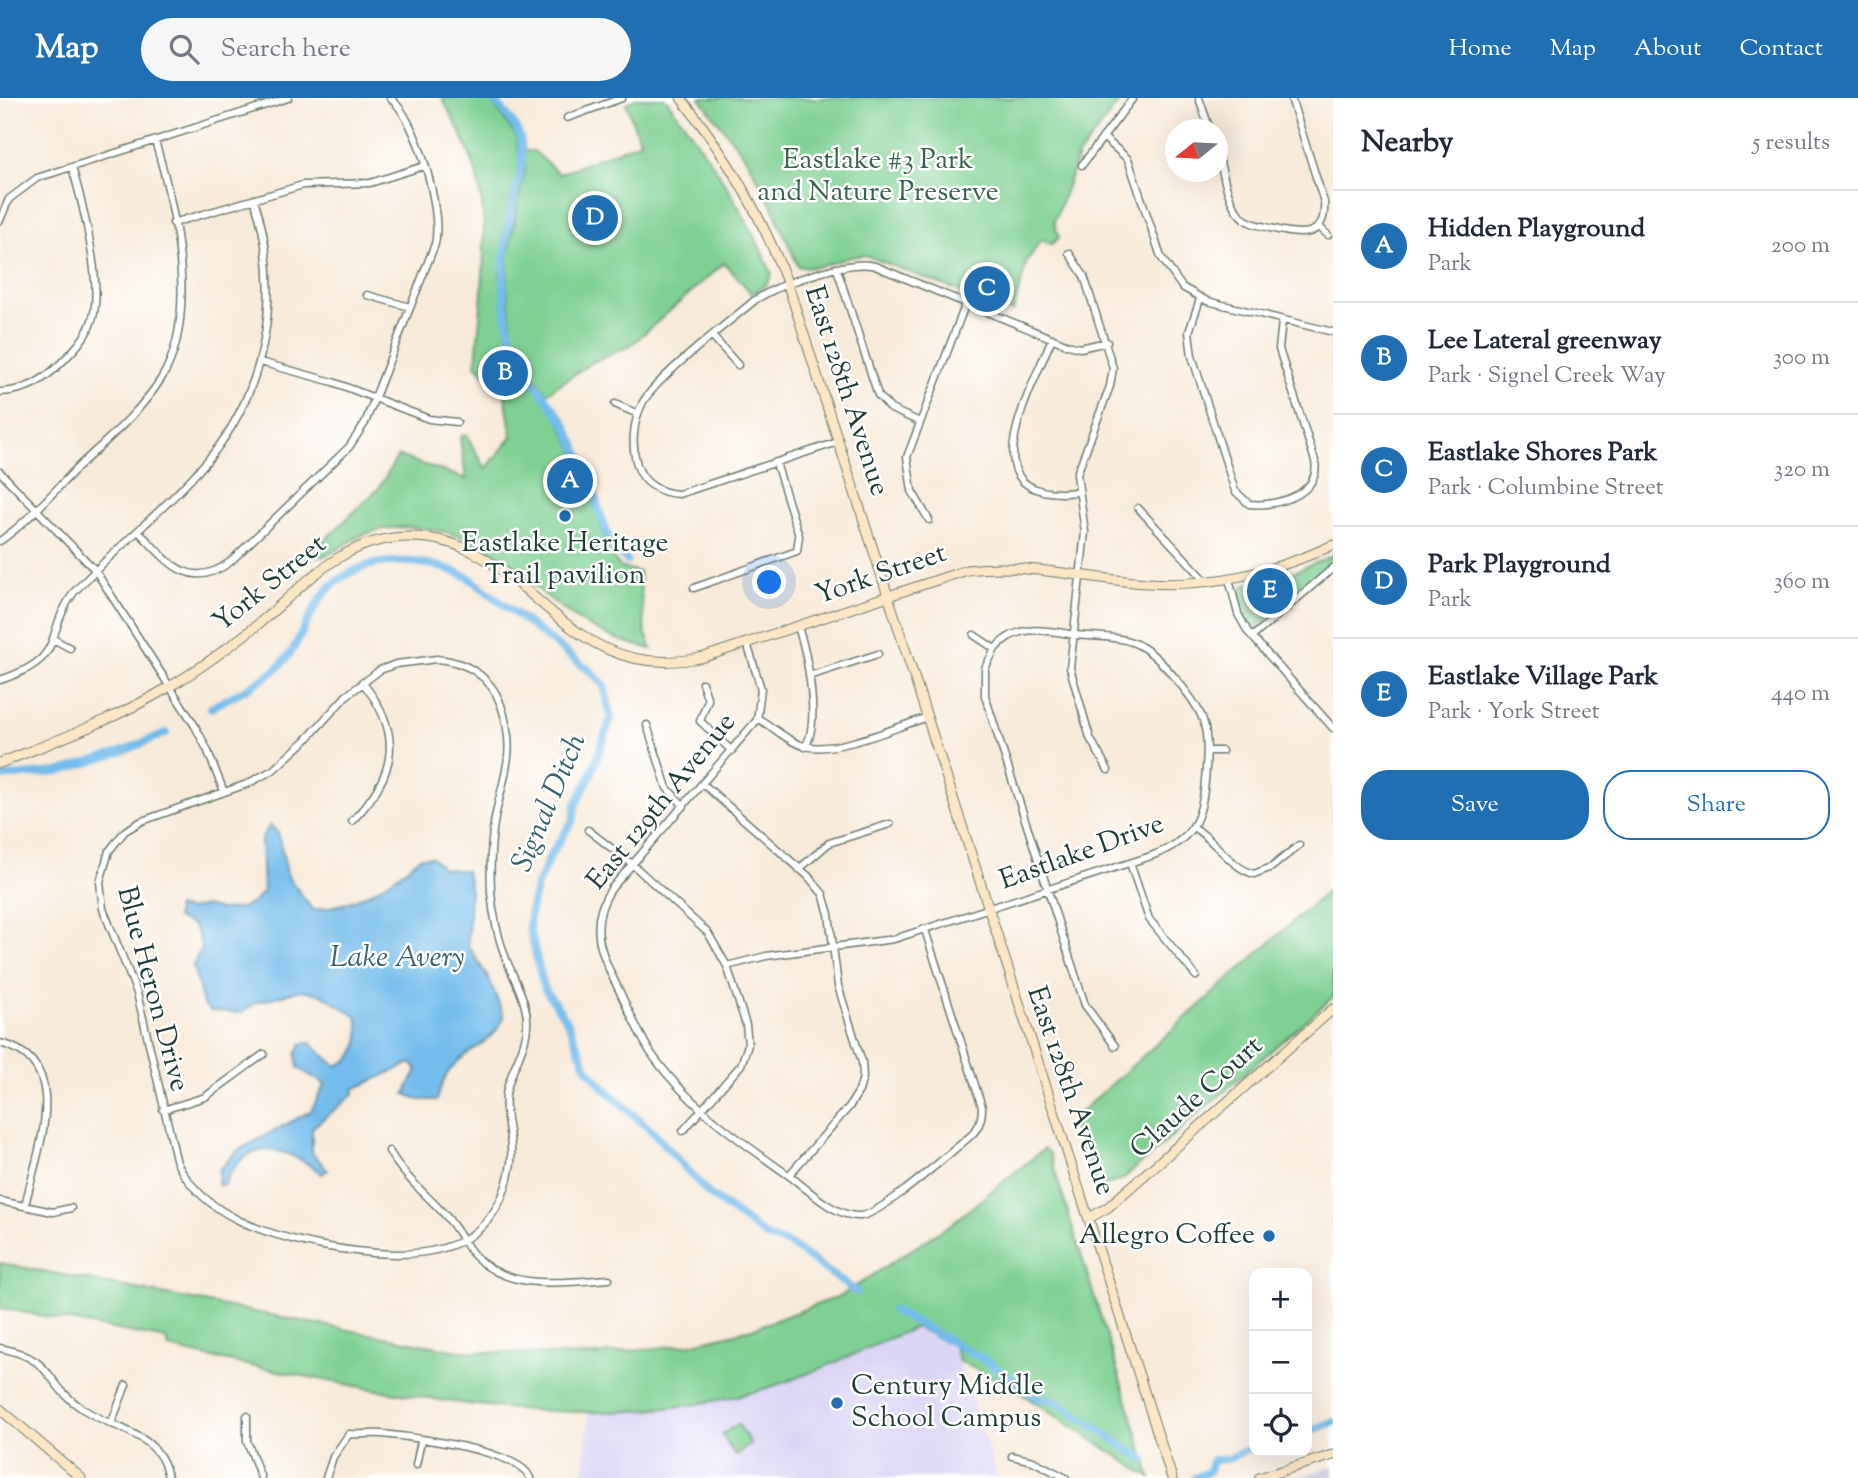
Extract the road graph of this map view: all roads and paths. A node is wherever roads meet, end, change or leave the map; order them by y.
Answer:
1 (286, 98) edge
2 (390, 98) edge
3 (622, 98) edge
4 (681, 98) edge
5 (1133, 98) edge
6 (1199, 98) edge
7 (1291, 98) edge
8 (566, 118) dead end
9 (1206, 119) edge
10 (1103, 137) junction
11 (155, 141) junction
12 (1082, 165) dead end
13 (424, 166) junction
14 (72, 167) junction
15 (1227, 182) edge
16 (254, 199) junction
17 (0, 217) edge
18 (173, 223) junction
19 (1318, 226) junction
20 (1328, 235) dead end
21 (1069, 253) dead end
22 (837, 269) junction
23 (788, 285) junction
24 (368, 295) dead end
25 (1200, 299) junction
26 (966, 303) junction
27 (410, 307) junction
28 (1282, 321) junction
29 (1333, 332) edge
30 (713, 337) junction
31 (1052, 338) junction
32 (1107, 342) junction
33 (260, 362) junction
34 (738, 365) dead end
35 (0, 392) edge
36 (375, 399) junction
37 (615, 404) dead end
38 (638, 414) junction
39 (457, 422) dead end
40 (920, 422) junction
41 (838, 442) junction
42 (776, 463) junction
43 (0, 472) edge
44 (1027, 485) junction
45 (655, 488) junction
46 (1077, 492) junction
47 (1023, 493) dead end
48 (650, 496) dead end
49 (1244, 503) junction
50 (36, 508) junction
51 (1138, 508) dead end
52 (1239, 511) dead end
53 (929, 520) dead end
54 (138, 531) junction
55 (0, 541) edge
56 (1333, 545) edge
57 (1333, 568) edge
58 (95, 570) junction
59 (1081, 576) junction
60 (1229, 579) junction
61 (1206, 581) junction
62 (694, 588) dead end
63 (886, 595) junction
64 (798, 627) junction
65 (1073, 634) junction
66 (974, 635) dead end
67 (1252, 638) junction
68 (55, 640) junction
69 (747, 643) junction
70 (70, 648) dead end
71 (995, 649) junction
72 (878, 654) dead end
73 (809, 676) junction
74 (0, 680) edge
75 (362, 682) junction
76 (702, 683) dead end
77 (169, 688) junction
78 (757, 718) junction
79 (925, 718) junction
80 (1331, 723) edge
81 (647, 725) dead end
82 (805, 747) junction
83 (732, 751) junction
84 (1207, 751) junction
85 (1222, 751) dead end
86 (0, 763) edge
87 (1108, 770) dead end
88 (703, 784) junction
89 (224, 792) junction
90 (684, 806) junction
91 (352, 821) dead end
92 (890, 824) dead end
93 (1194, 827) junction
94 (588, 830) dead end
95 (1299, 845) dead end
96 (1129, 863) junction
97 (632, 864) junction
98 (799, 869) junction
99 (1047, 891) junction
100 (986, 910) junction
101 (925, 930) junction
102 (834, 948) junction
103 (727, 966) junction
104 (1196, 976) dead end
105 (1333, 1009) edge
106 (0, 1043) edge
107 (1115, 1046) dead end
108 (264, 1054) dead end
109 (702, 1109) junction
110 (163, 1110) junction
111 (683, 1131) dead end
112 (389, 1151) dead end
113 (789, 1175) junction
114 (0, 1201) edge
115 (25, 1206) junction
116 (71, 1208) dead end
117 (1089, 1218) junction
118 (464, 1240) junction
119 (609, 1279) dead end
120 (0, 1348) edge
121 (126, 1385) dead end
122 (0, 1409) edge
123 (247, 1416) dead end
124 (111, 1424) junction
125 (421, 1441) junction
126 (1333, 1455) edge
127 (1012, 1456) dead end
128 (415, 1465) dead end
129 (81, 1478) edge
130 (168, 1478) edge
131 (261, 1478) edge
132 (326, 1478) edge
133 (530, 1478) edge
134 (1066, 1478) edge
135 (1172, 1478) edge
136 (1259, 1478) edge

1 - 11 street
2 - 13 street
3 - 8 street
4 - 23 street, East 128th Avenue
5 - 10 street
6 - 9 street
7 - 19 street
10 - 12 street
10 - 25 street
11 - 14 street
11 - 18 street
13 - 16 street
13 - 27 street
14 - 17 street
14 - 35 street
15 - 19 street
16 - 18 street
16 - 33 street
18 - 50 street
19 - 20 street
21 - 32 street
22 - 23 street
22 - 26 street
22 - 40 street
23 - 30 street
23 - 41 street, East 128th Avenue
24 - 27 street
25 - 28 street
25 - 49 street
26 - 31 street
26 - 40 street
27 - 36 street
28 - 29 street
28 - 49 street
30 - 34 street
30 - 38 street
31 - 32 street
31 - 44 street
32 - 46 street
33 - 36 street
33 - 54 street
36 - 39 street
36 - 54 street
37 - 38 street
38 - 45 street
40 - 53 street
41 - 42 street
41 - 63 street, East 128th Avenue
42 - 45 street
42 - 62 street
43 - 50 street
44 - 46 street
44 - 47 street
45 - 48 street
46 - 59 street
49 - 52 street
50 - 55 street
50 - 58 street
51 - 61 street
54 - 58 street
56 - 60 street, York Street
57 - 67 street
58 - 68 street
58 - 77 street
59 - 61 street, York Street
59 - 63 street, York Street
59 - 65 street
60 - 61 street, York Street
60 - 67 street
63 - 64 street, York Street
63 - 79 street, East 128th Avenue
64 - 69 street, York Street
64 - 73 street
65 - 71 street, Eastlake Drive
65 - 84 street, Eastlake Drive
65 - 87 street
66 - 71 street
67 - 80 street
68 - 70 street
68 - 74 street
69 - 77 street, York Street
69 - 78 street, East 129th Avenue
71 - 99 street
72 - 73 street
73 - 82 street
75 - 89 street, Blue Heron Drive
75 - 91 street
75 - 118 street, Blue Heron Drive
76 - 83 street
77 - 86 street, York Street
77 - 89 street
78 - 82 street
78 - 83 street, East 129th Avenue
79 - 82 street
79 - 100 street, East 128th Avenue
81 - 90 street
83 - 88 street, East 129th Avenue
84 - 85 street
84 - 93 street, Eastlake Drive
88 - 90 street, East 129th Avenue
88 - 98 street
89 - 110 street, Blue Heron Drive
90 - 97 street, East 129th Avenue
92 - 98 street
93 - 95 street
93 - 96 street, Eastlake Drive
94 - 97 street
96 - 99 street, Eastlake Drive
96 - 104 street
97 - 103 street
97 - 109 street, East 129th Avenue
98 - 102 street
99 - 100 street, Eastlake Drive
99 - 107 street
100 - 101 street, Eastlake Drive
100 - 117 street, East 128th Avenue
101 - 102 street, Eastlake Drive
101 - 113 street, East 129th Avenue
102 - 103 street, Eastlake Drive
102 - 113 street
103 - 109 street
105 - 117 street, Claude Court
106 - 115 street
108 - 110 street
109 - 111 street
109 - 113 street, East 129th Avenue
110 - 118 street, Blue Heron Drive
112 - 118 street
114 - 115 street
115 - 116 street
117 - 135 street, East 128th Avenue
118 - 119 street
120 - 124 street
121 - 124 street
122 - 129 street
123 - 131 street
124 - 130 street
125 - 128 street
125 - 132 street
125 - 133 street
126 - 136 street
127 - 134 street

